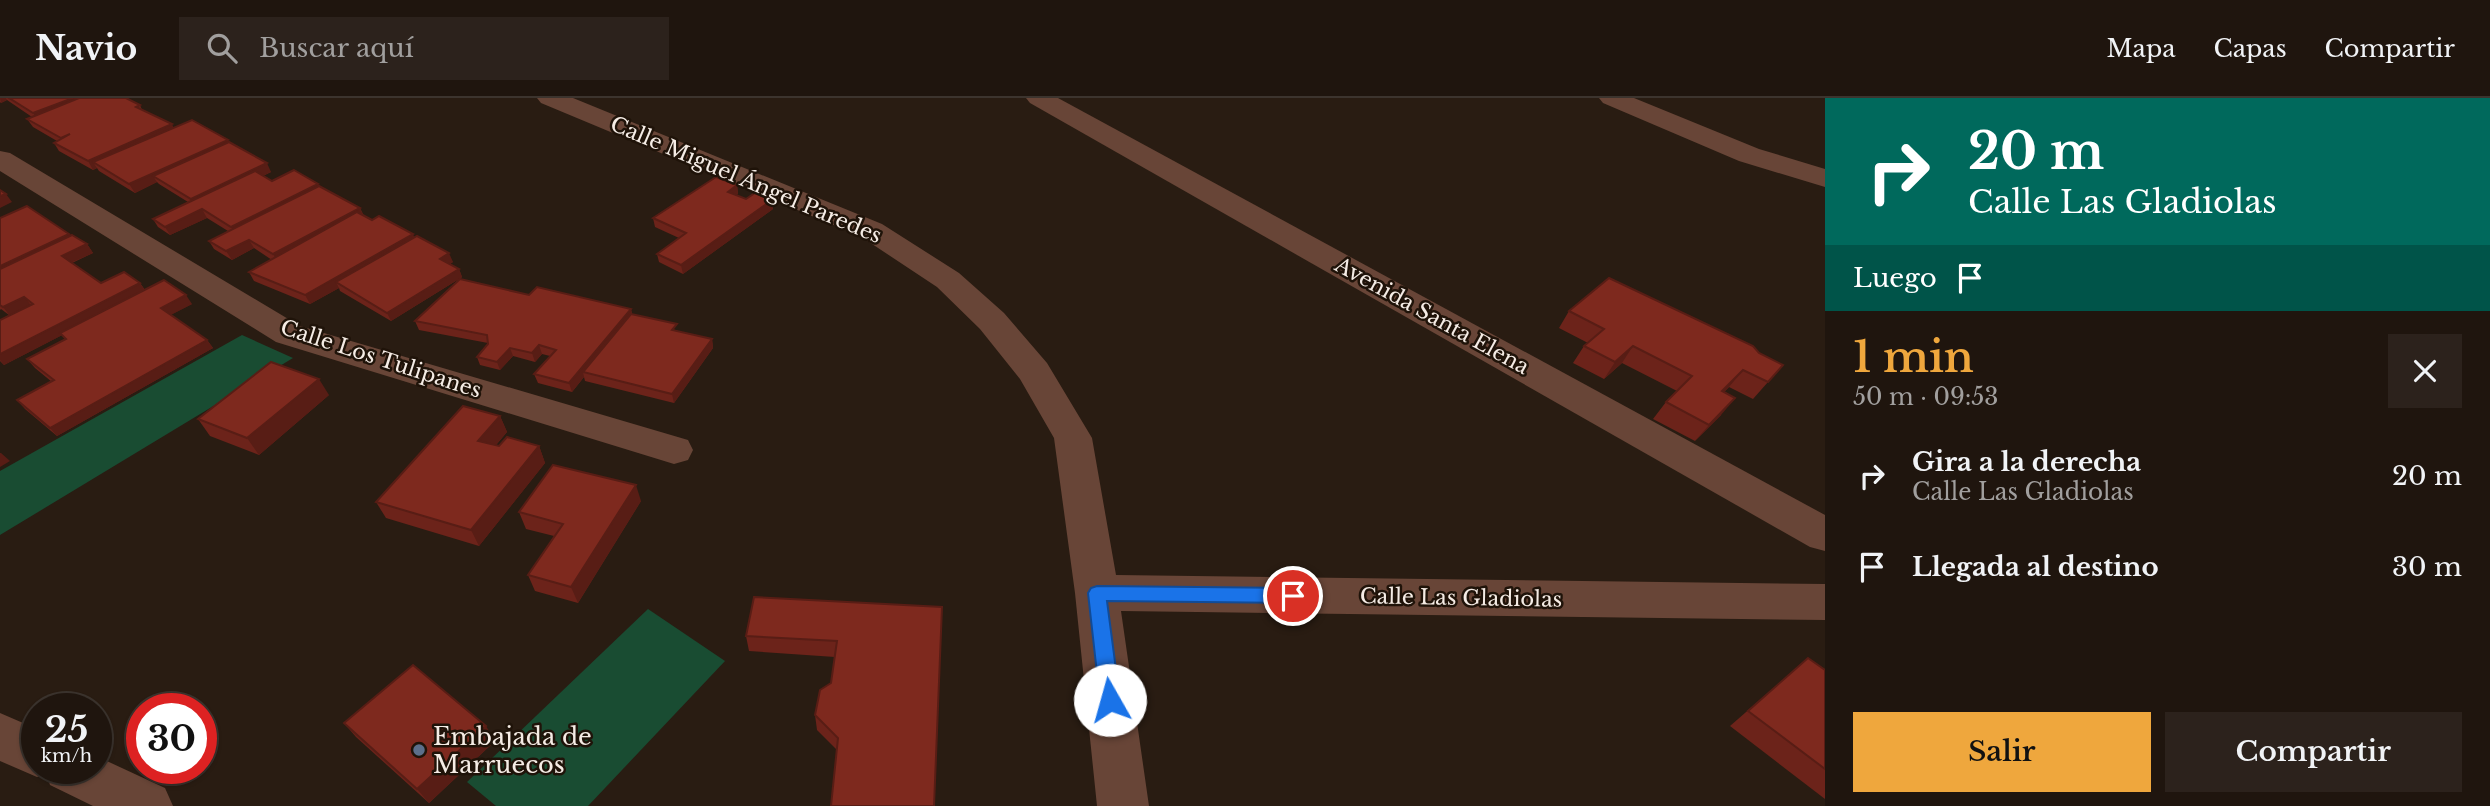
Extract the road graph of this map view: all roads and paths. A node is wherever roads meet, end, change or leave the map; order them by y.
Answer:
1 (550, 98) edge
2 (1039, 98) edge
3 (1612, 98) edge
4 (0, 159) edge
5 (1825, 178) edge
6 (674, 450) dead end
7 (1825, 535) edge
8 (1097, 593) junction
9 (1825, 602) edge
10 (0, 736) edge
11 (21, 746) edge
12 (101, 784) edge
13 (147, 806) edge
14 (1123, 806) edge

1 - 8 street, Calle Miguel Ángel Paredes
2 - 7 street, Avenida Santa Elena
3 - 5 street
4 - 6 street, Calle Los Tulipanes
8 - 9 street, Calle Las Gladiolas
8 - 14 street, Calle Miguel Ángel Paredes
10 - 11 street
12 - 13 street

